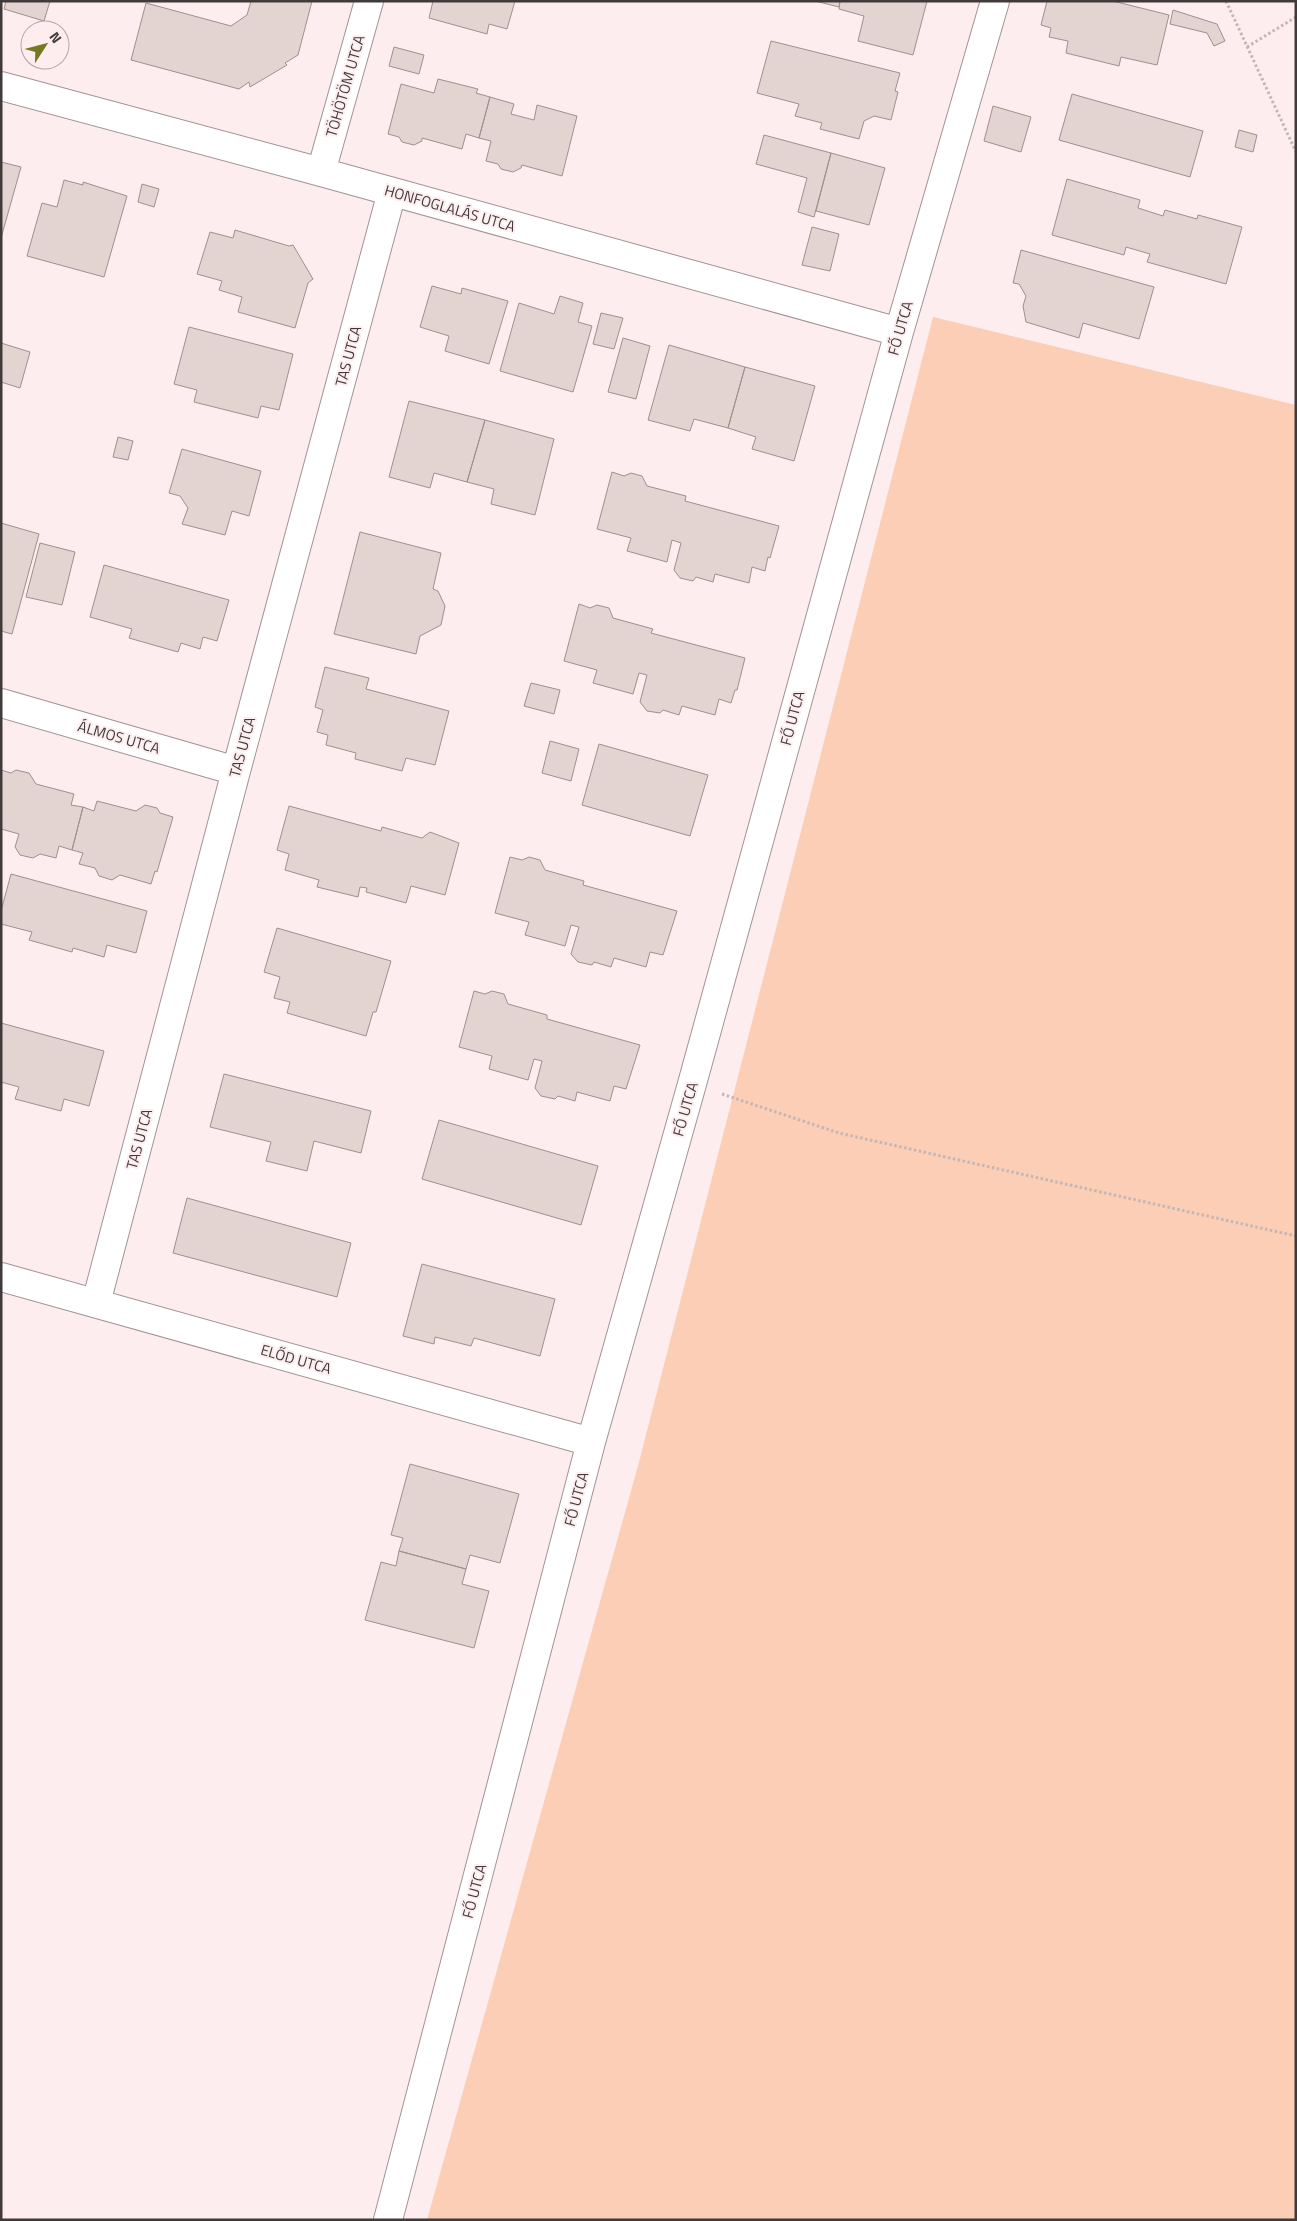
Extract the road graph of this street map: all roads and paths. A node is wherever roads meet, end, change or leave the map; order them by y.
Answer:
1 (369, 1) edge
2 (995, 1) edge
3 (1226, 1) edge
4 (1296, 17) edge
5 (1247, 47) junction
6 (1, 86) edge
7 (1296, 152) edge
8 (321, 172) junction
9 (392, 192) junction
10 (898, 332) junction
11 (1, 703) edge
12 (236, 771) junction
13 (692, 1084) junction
14 (1296, 1236) edge
15 (1, 1277) edge
16 (96, 1303) junction
17 (591, 1442) junction
18 (388, 2220) edge

1 - 8 street, TÖHÖTÖM UTCA
2 - 10 street, FŐ UTCA
3 - 5 path
4 - 5 path
5 - 7 path
6 - 8 street, HONFOGLALÁS UTCA
8 - 9 street, HONFOGLALÁS UTCA
9 - 10 street, HONFOGLALÁS UTCA
9 - 12 street, TAS UTCA
10 - 13 street, FŐ UTCA
11 - 12 street, ÁLMOS UTCA
12 - 16 street, TAS UTCA
13 - 14 path
13 - 17 street, FŐ UTCA
15 - 16 street, ELŐD UTCA
16 - 17 street, ELŐD UTCA
17 - 18 street, FŐ UTCA

